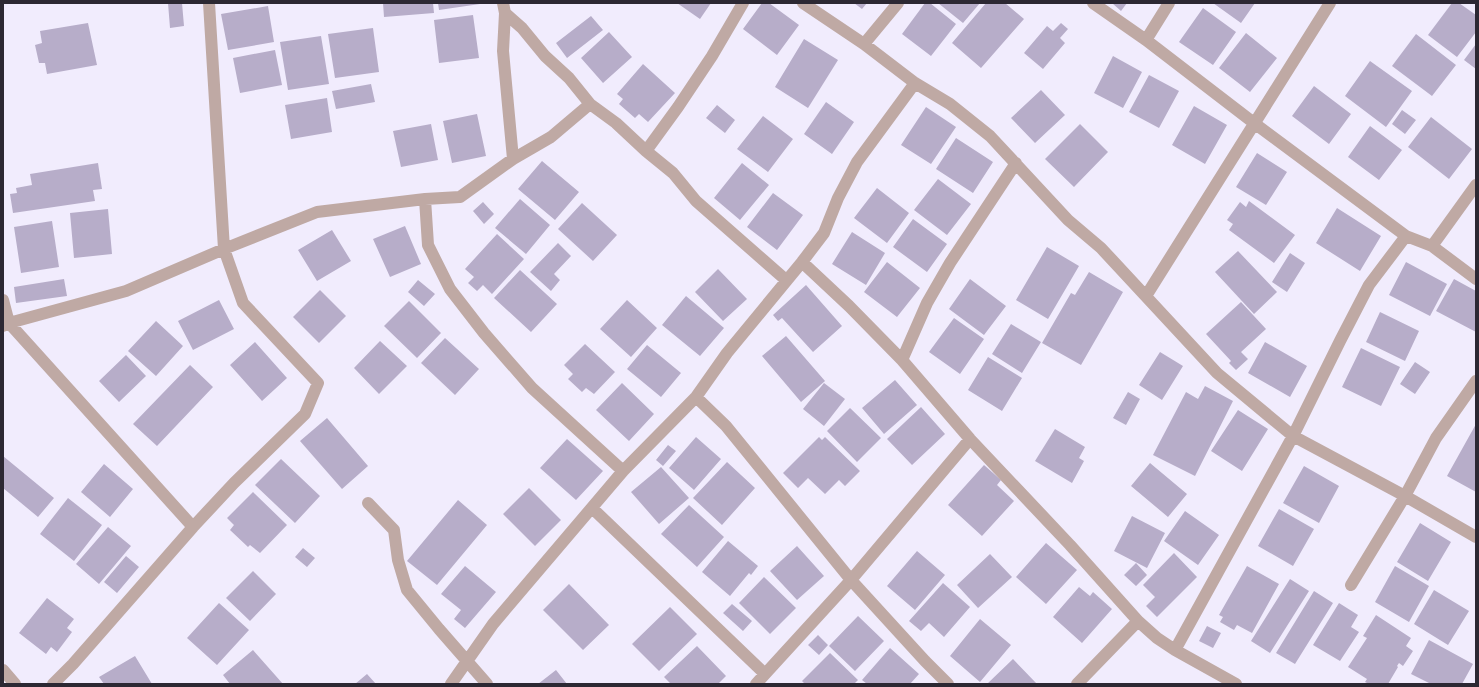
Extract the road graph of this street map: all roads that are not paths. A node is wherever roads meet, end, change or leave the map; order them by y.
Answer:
1 (209, 3) edge
2 (742, 3) edge
3 (803, 3) edge
4 (898, 3) edge
5 (1093, 3) edge
6 (1169, 3) edge
7 (1330, 3) edge
8 (504, 8) edge
9 (1146, 40) junction
10 (864, 44) junction
11 (915, 83) junction
12 (590, 104) junction
13 (1254, 123) junction
14 (646, 151) junction
15 (513, 159) junction
16 (1016, 163) junction
17 (1476, 186) edge
18 (425, 199) junction
19 (1406, 236) junction
20 (1432, 246) junction
21 (224, 248) junction
22 (802, 262) junction
23 (1476, 279) edge
24 (786, 280) junction
25 (1146, 296) junction
26 (3, 300) edge
27 (6, 324) edge
28 (902, 360) junction
29 (1476, 381) edge
30 (696, 396) junction
31 (1293, 436) junction
32 (970, 439) junction
33 (623, 471) junction
34 (1405, 496) junction
35 (368, 503) dead end
36 (592, 508) junction
37 (193, 527) junction
38 (1476, 536) edge
39 (851, 580) junction
40 (1351, 585) dead end
41 (1138, 621) junction
42 (1175, 650) junction
43 (468, 662) junction
44 (3, 670) edge
45 (765, 674) junction
46 (15, 684) edge
47 (53, 684) edge
48 (452, 684) edge
49 (487, 684) edge
50 (756, 684) edge
51 (948, 684) edge
52 (1077, 684) edge
53 (1236, 684) edge

1 - 21 street
2 - 14 street
3 - 10 street
4 - 10 street
5 - 9 street
6 - 9 street
7 - 13 street
8 - 12 street
8 - 15 street
9 - 13 street
10 - 11 street
11 - 16 street
11 - 22 street
12 - 14 street
12 - 15 street
13 - 19 street
13 - 25 street
14 - 24 street
15 - 18 street
16 - 25 street
16 - 28 street
17 - 20 street
18 - 21 street
18 - 33 street
19 - 20 street
19 - 31 street
20 - 23 street
21 - 27 street
21 - 37 street
22 - 24 street
22 - 28 street
24 - 30 street
25 - 31 street
26 - 27 street
27 - 37 street
28 - 32 street
29 - 34 street
30 - 33 street
30 - 39 street
31 - 34 street
31 - 42 street
32 - 39 street
32 - 41 street
33 - 36 street
34 - 38 street
34 - 40 street
35 - 43 street
36 - 43 street
36 - 45 street
37 - 47 street
39 - 45 street
39 - 51 street
41 - 42 street
41 - 52 street
42 - 53 street
43 - 48 street
43 - 49 street
44 - 46 street
45 - 50 street

